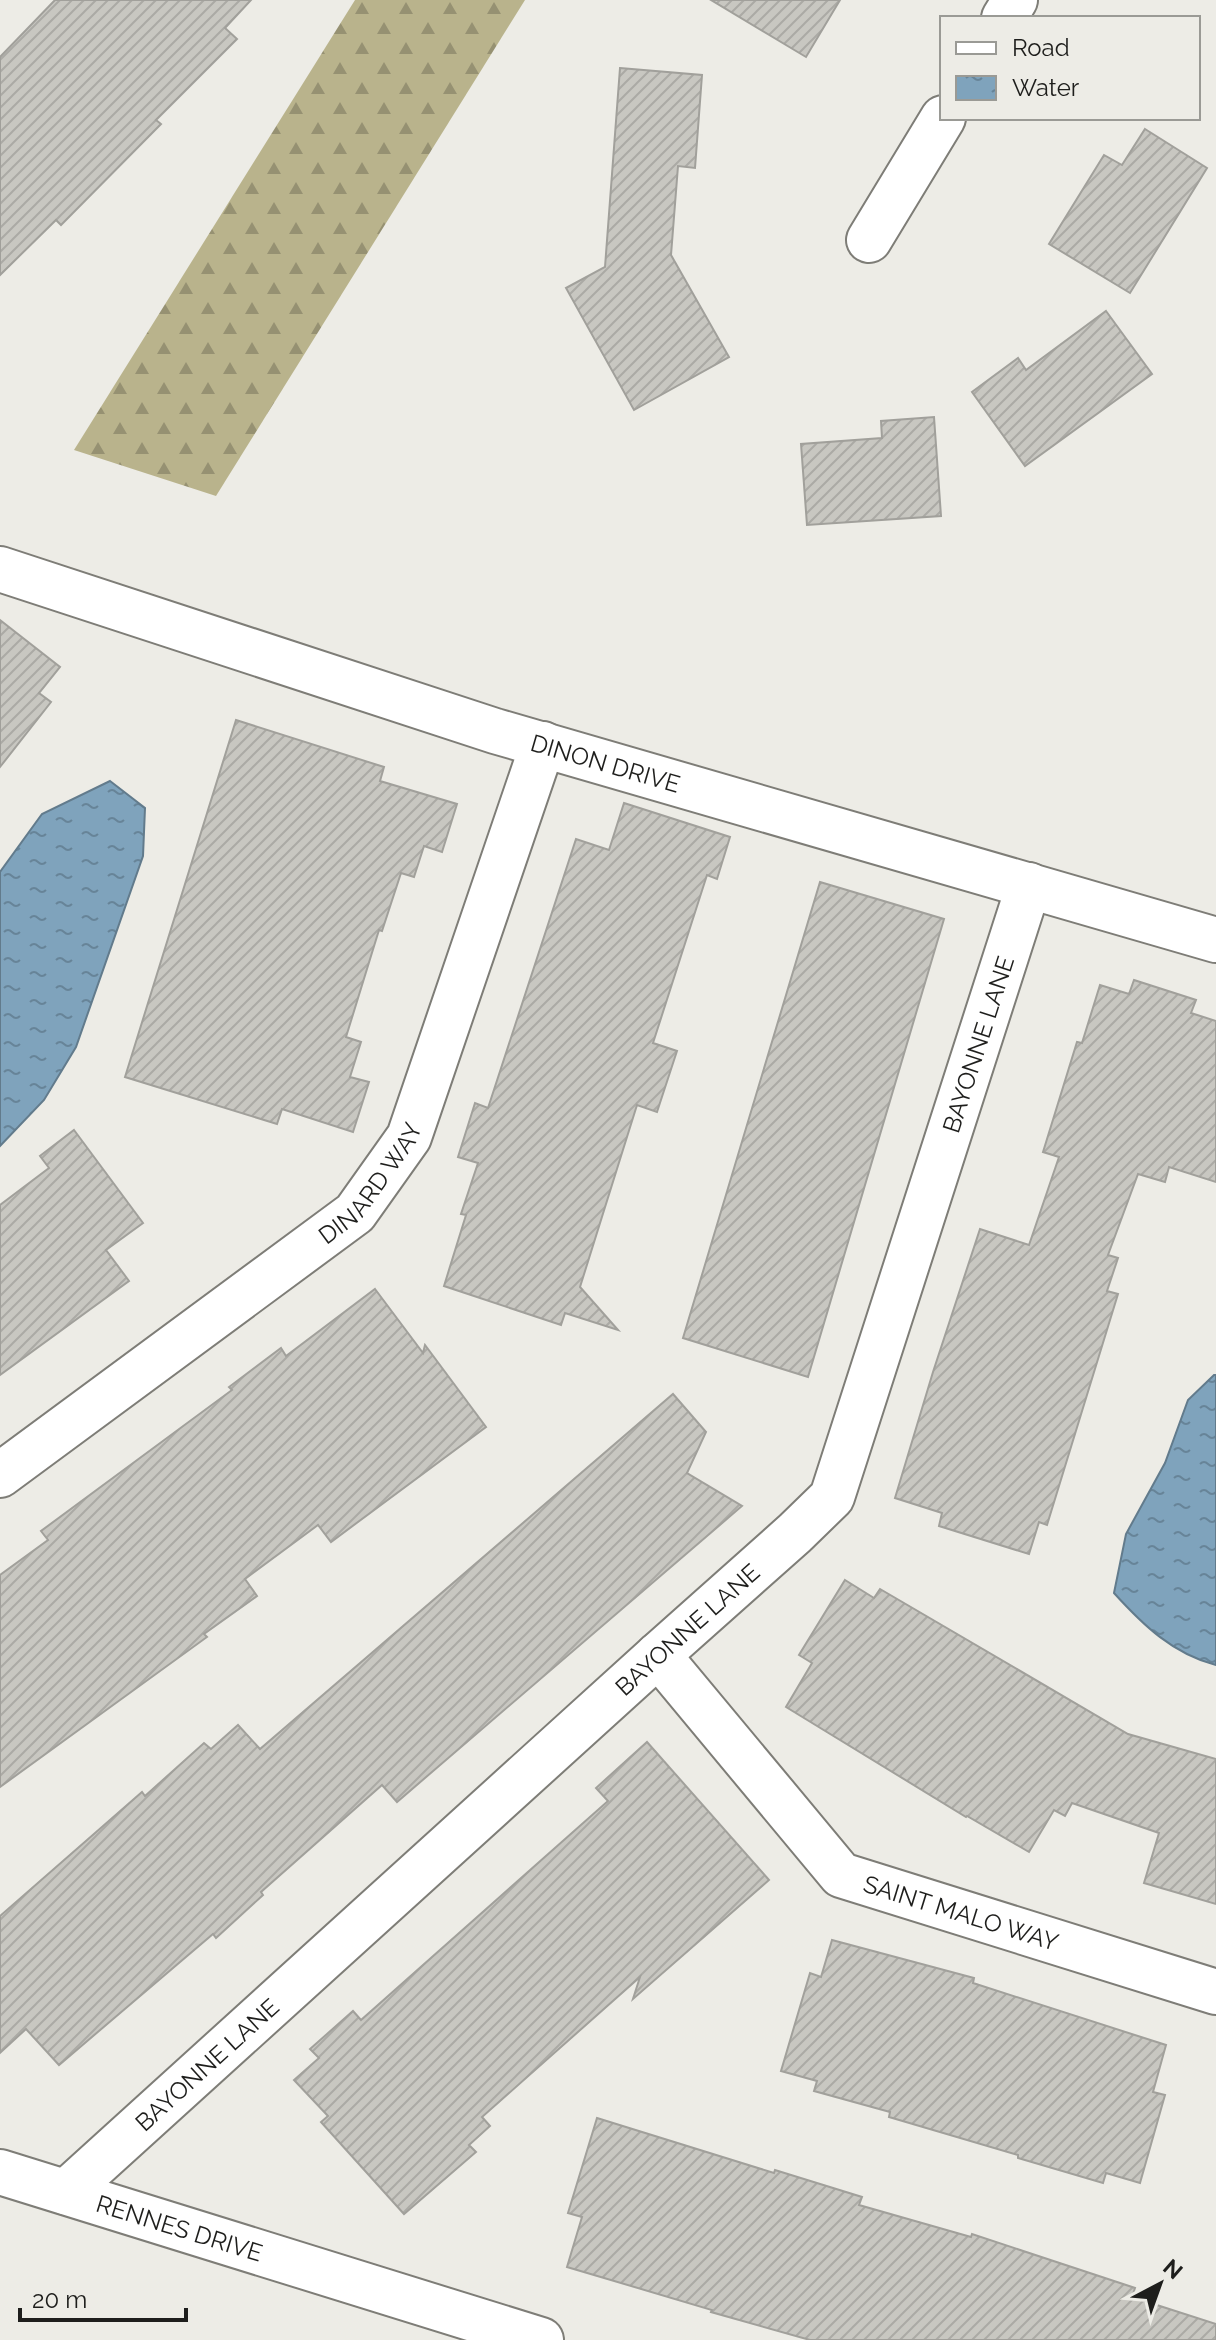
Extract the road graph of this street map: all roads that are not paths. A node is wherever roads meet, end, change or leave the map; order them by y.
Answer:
1 (942, 120) edge
2 (869, 240) dead end
3 (0, 569) edge
4 (543, 744) junction
5 (1029, 885) junction
6 (1216, 940) edge
7 (0, 1475) edge
8 (658, 1655) junction
9 (1216, 1992) edge
10 (0, 2172) edge
11 (66, 2192) junction
12 (541, 2340) edge

1 - 2 street
3 - 4 street, DINON DRIVE
4 - 5 street, DINON DRIVE
4 - 7 street, DINARD WAY
5 - 6 street, DINON DRIVE
5 - 8 street, BAYONNE LANE
8 - 9 street, SAINT MALO WAY
8 - 11 street, BAYONNE LANE
10 - 11 street, RENNES DRIVE
11 - 12 street, RENNES DRIVE

